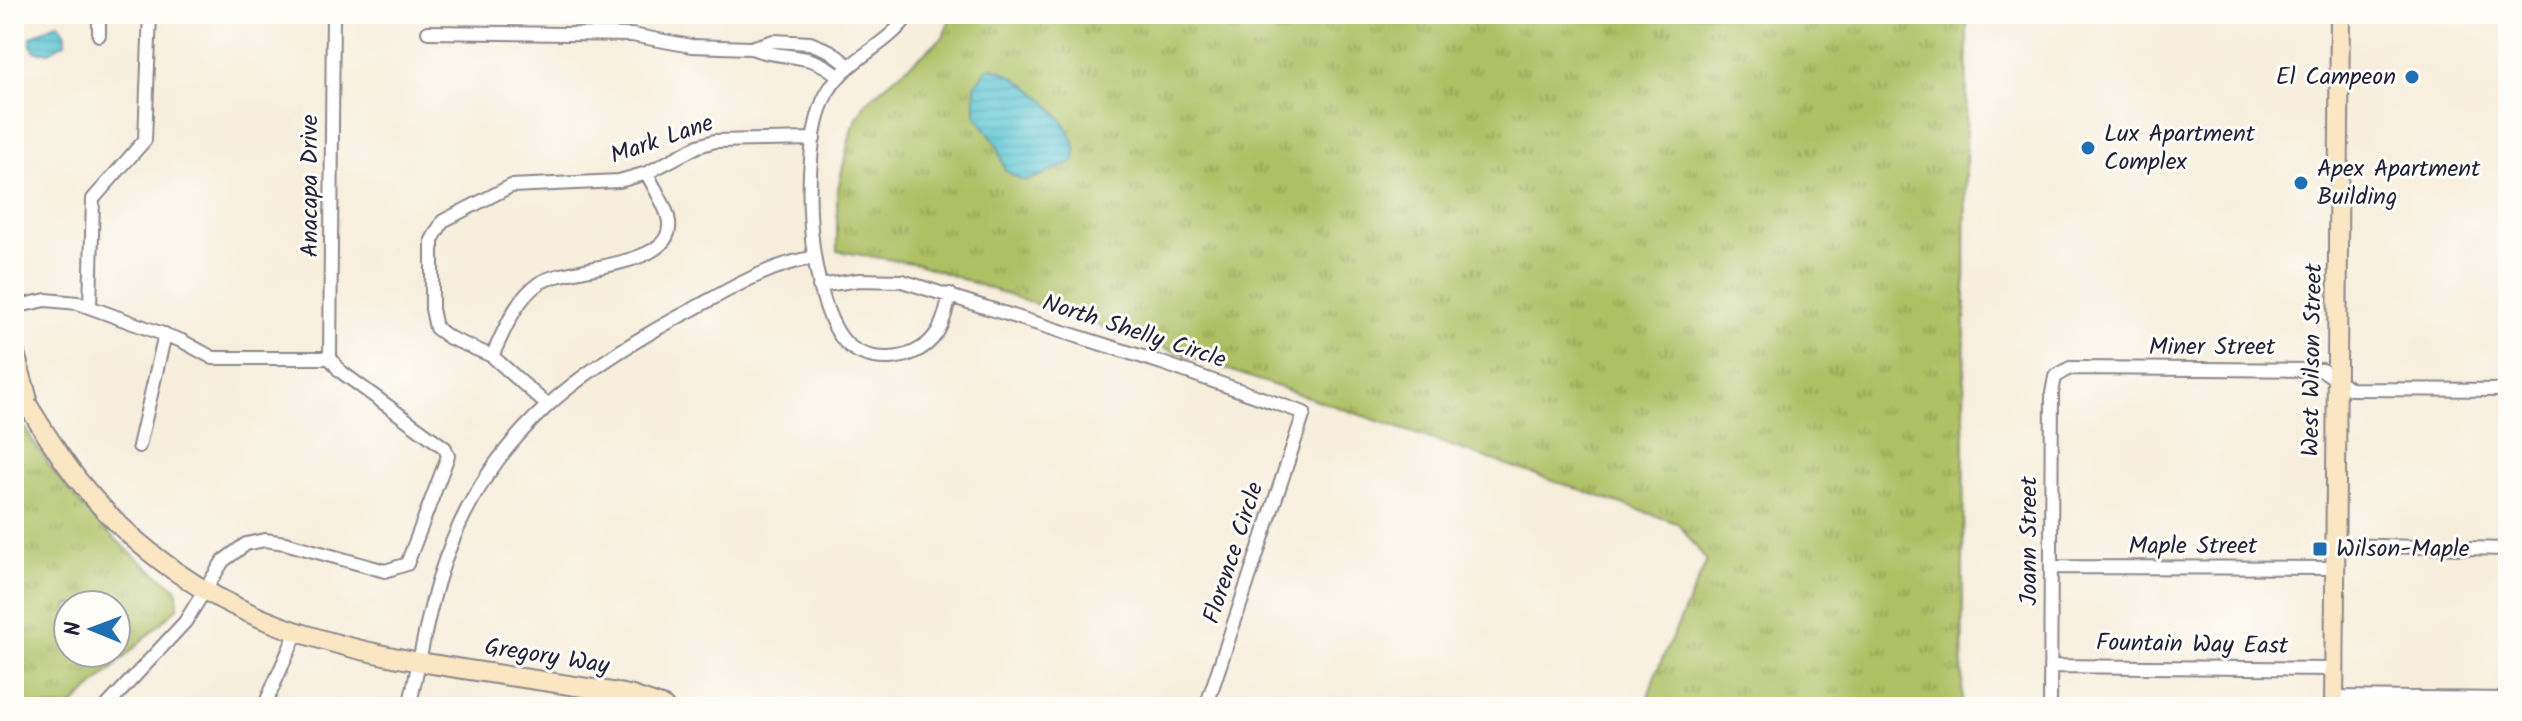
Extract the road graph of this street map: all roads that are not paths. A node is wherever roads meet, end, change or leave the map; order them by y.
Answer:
1 (99, 14) edge
2 (150, 14) edge
3 (333, 14) edge
4 (909, 14) edge
5 (2340, 14) edge
6 (428, 32) dead end
7 (99, 35) dead end
8 (791, 41) junction
9 (751, 48) junction
10 (790, 56) junction
11 (848, 65) junction
12 (838, 76) junction
13 (814, 139) junction
14 (647, 173) junction
15 (813, 258) junction
16 (819, 286) junction
17 (950, 294) junction
18 (90, 306) junction
19 (14, 307) edge
20 (165, 334) junction
21 (14, 350) edge
22 (492, 356) junction
23 (330, 358) junction
24 (2055, 377) joint
25 (2337, 379) junction
26 (14, 383) edge
27 (2508, 390) edge
28 (546, 404) junction
29 (29, 407) junction
30 (1304, 413) joint
31 (139, 446) dead end
32 (2335, 545) junction
33 (2508, 549) edge
34 (2051, 567) junction
35 (2335, 568) junction
36 (203, 591) junction
37 (296, 634) junction
38 (420, 662) junction
39 (2050, 666) junction
40 (2334, 669) junction
41 (2508, 699) edge
42 (2334, 702) edge
43 (106, 707) edge
44 (264, 707) edge
45 (409, 707) edge
46 (664, 707) edge
47 (1206, 707) edge
48 (2050, 707) edge

1 - 7 street
2 - 18 street
3 - 23 street, Anacapa Drive
4 - 11 street
5 - 25 street, West Wilson Street
6 - 9 street
8 - 9 street
8 - 10 street
8 - 11 street
9 - 10 street
10 - 12 street
11 - 12 street
12 - 13 street
13 - 14 street, Mark Lane
13 - 15 street
14 - 22 street
14 - 22 street, Mark Lane
15 - 16 street
15 - 28 street
16 - 17 street, North Shelly Circle
16 - 17 street
17 - 30 street, North Shelly Circle
18 - 19 street
18 - 20 street
20 - 23 street
20 - 31 street
21 - 29 street
22 - 28 street, Mark Lane
23 - 36 street
24 - 25 street, Miner Street
24 - 34 street, Joann Street
25 - 27 street, Miner Street
25 - 32 street, West Wilson Street
26 - 29 street, Gregory Way
28 - 38 street
29 - 36 street, Gregory Way
30 - 47 street, Florence Circle
32 - 33 street
32 - 35 street, West Wilson Street
34 - 35 street, Maple Street
34 - 39 street, Joann Street
35 - 40 street, West Wilson Street
36 - 37 street, Gregory Way
36 - 43 street
37 - 38 street, Gregory Way
37 - 44 street
38 - 45 street
38 - 46 street, Gregory Way
39 - 40 street, Fountain Way East
39 - 48 street, Joann Street
40 - 42 street, West Wilson Street
41 - 42 street

